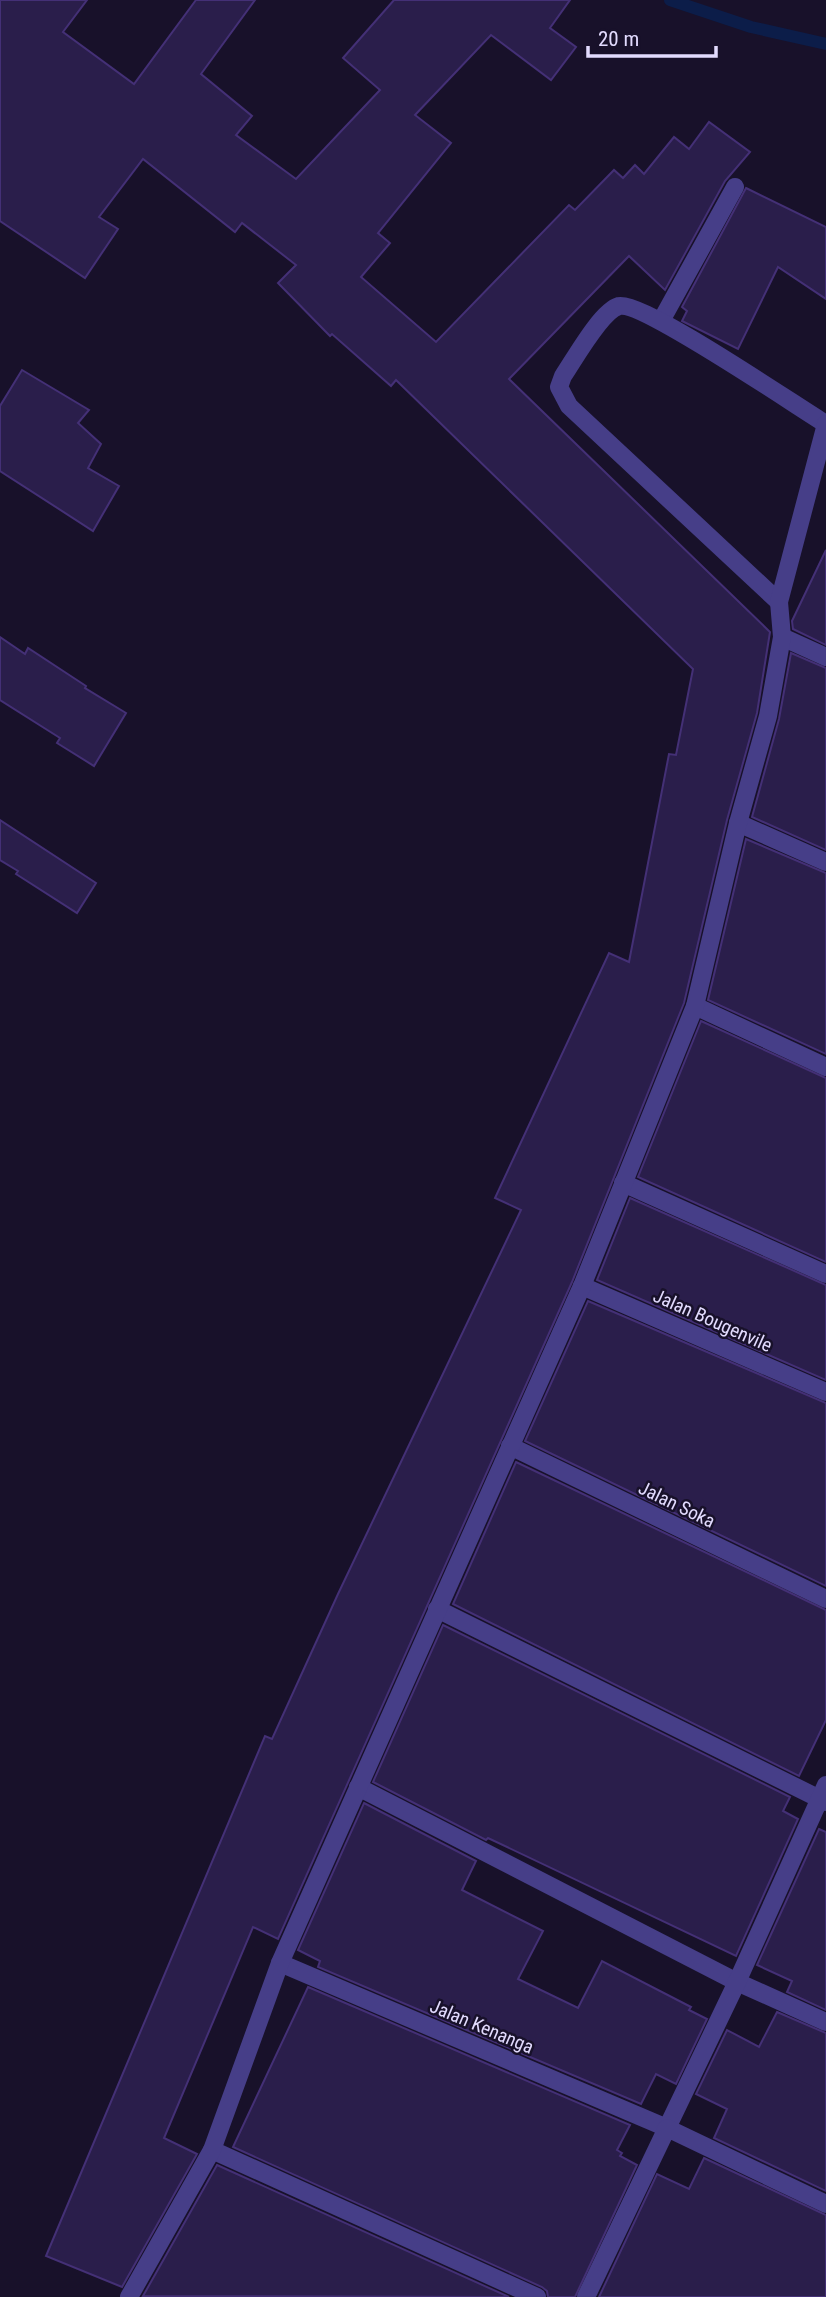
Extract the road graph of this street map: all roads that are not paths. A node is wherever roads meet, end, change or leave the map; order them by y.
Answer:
1 (735, 187) dead end
2 (661, 321) junction
3 (826, 424) edge
4 (779, 602) junction
5 (782, 637) junction
6 (826, 657) edge
7 (738, 823) junction
8 (826, 862) edge
9 (695, 1006) junction
10 (826, 1067) edge
11 (623, 1183) junction
12 (826, 1274) edge
13 (582, 1286) junction
14 (826, 1392) edge
15 (510, 1446) junction
16 (826, 1599) edge
17 (437, 1609) junction
18 (358, 1787) junction
19 (824, 1796) edge
20 (280, 1963) junction
21 (737, 1982) junction
22 (826, 2022) edge
23 (667, 2128) junction
24 (212, 2150) junction
25 (826, 2204) edge
26 (129, 2297) edge
27 (537, 2297) edge
28 (586, 2297) edge

1 - 2 street
2 - 3 street
2 - 4 street
3 - 4 street
4 - 5 street
5 - 6 street
5 - 7 street
7 - 8 street
7 - 9 street
9 - 10 street
9 - 11 street
11 - 12 street
11 - 13 street
13 - 14 street, Jalan Bougenvile
13 - 15 street
15 - 16 street, Jalan Soka
15 - 17 street
17 - 18 street
17 - 19 street
18 - 20 street
18 - 21 street
19 - 21 street
20 - 23 street, Jalan Kenanga
20 - 24 street
21 - 22 street
21 - 23 street
23 - 25 street, Jalan Kenanga
23 - 28 street
24 - 26 street
24 - 27 street

